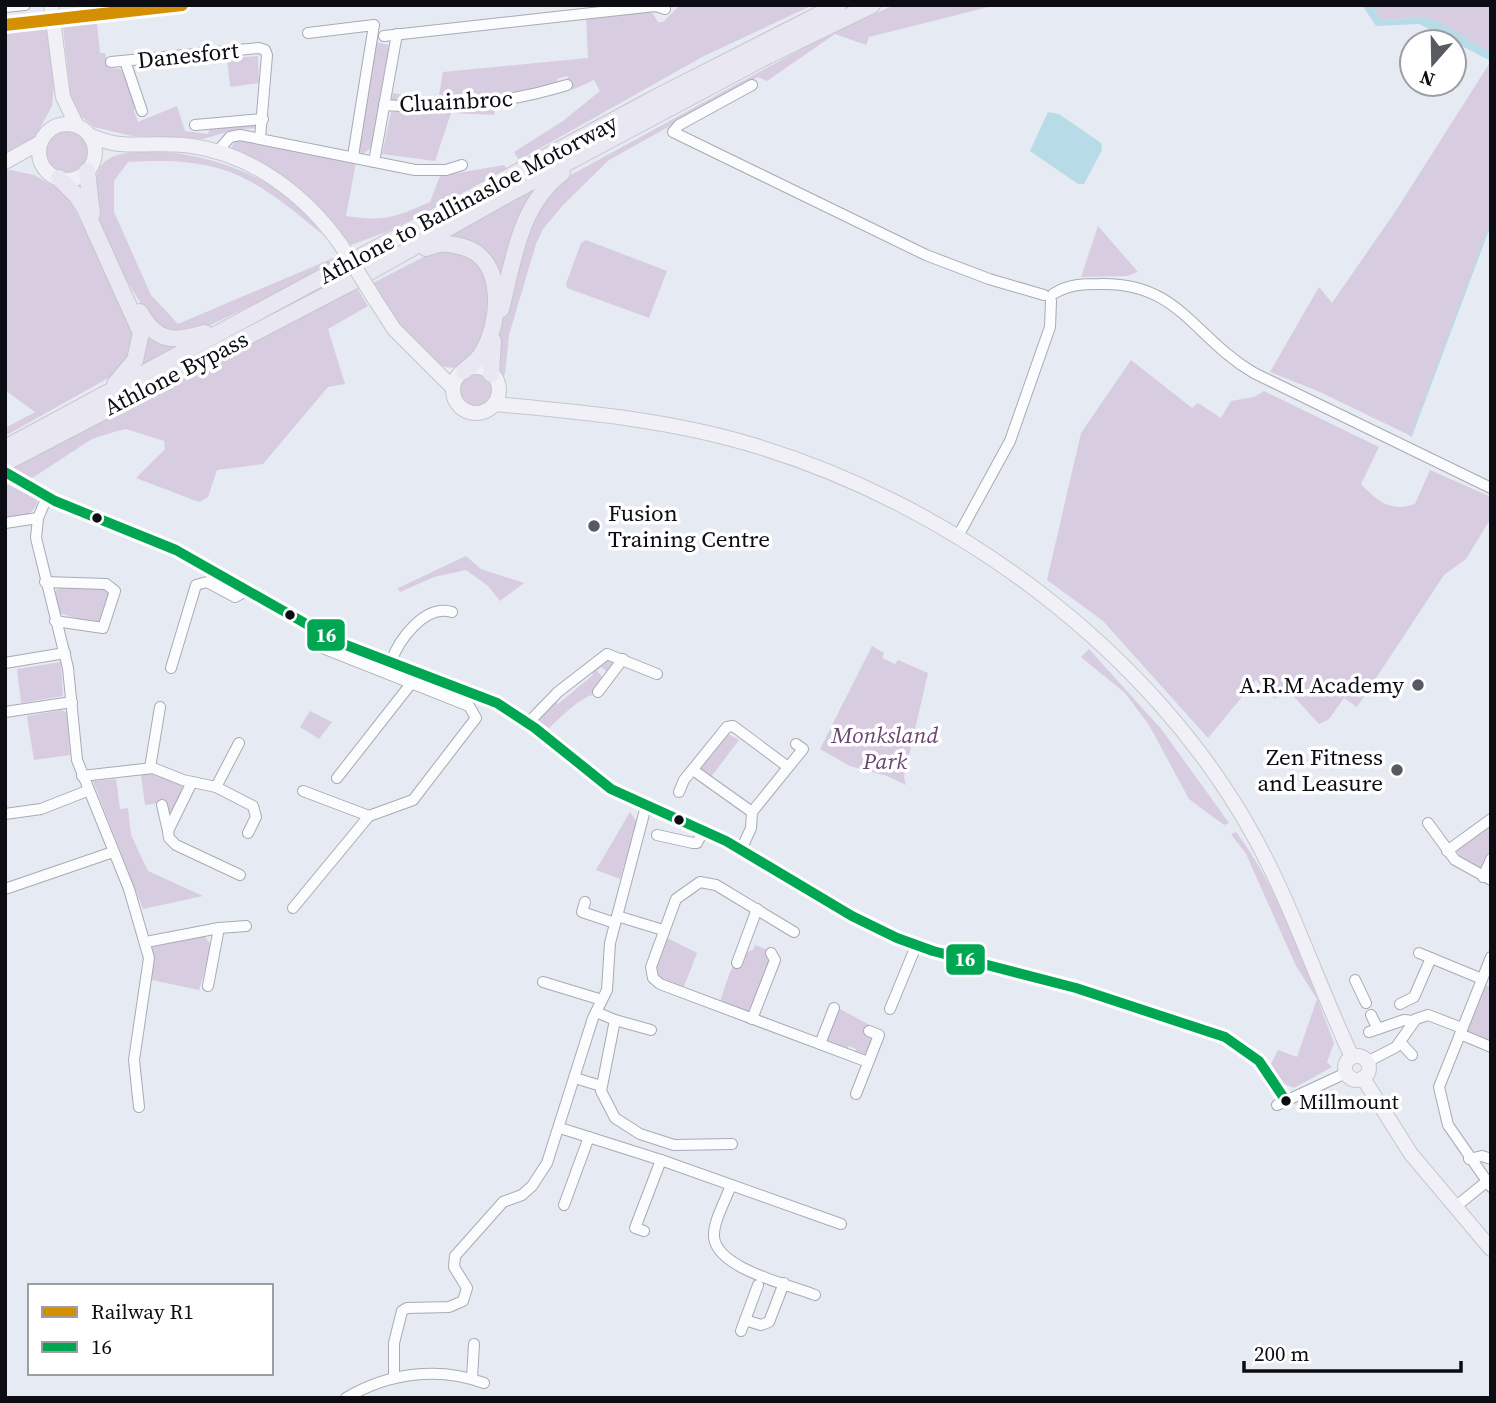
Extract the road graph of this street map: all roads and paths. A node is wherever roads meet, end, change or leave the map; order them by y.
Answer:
1 (25, 5) edge
2 (51, 5) edge
3 (838, 5) edge
4 (872, 5) edge
5 (5, 7) edge
6 (665, 9) dead end
7 (308, 33) dead end
8 (397, 34) junction
9 (384, 36) dead end
10 (125, 61) junction
11 (111, 62) dead end
12 (567, 85) dead end
13 (752, 85) dead end
14 (63, 97) junction
15 (384, 105) junction
16 (142, 111) dead end
17 (263, 119) junction
18 (195, 125) dead end
19 (77, 126) junction
20 (53, 128) junction
21 (90, 136) junction
22 (260, 138) junction
23 (41, 142) junction
24 (119, 144) junction
25 (592, 151) junction
26 (217, 152) junction
27 (353, 156) junction
28 (9, 161) edge
29 (374, 162) junction
30 (91, 164) junction
31 (462, 165) dead end
32 (52, 174) junction
33 (348, 284) junction
34 (1050, 297) junction
35 (229, 327) junction
36 (431, 364) junction
37 (462, 372) junction
38 (494, 380) junction
39 (453, 388) junction
40 (100, 397) junction
41 (494, 404) junction
42 (529, 407) junction
43 (5, 448) edge
44 (5, 463) edge
45 (5, 472) edge
46 (1491, 488) edge
47 (47, 496) junction
48 (37, 518) junction
49 (5, 523) edge
50 (958, 536) junction
51 (45, 582) junction
52 (246, 591) junction
53 (452, 612) dead end
54 (55, 621) junction
55 (326, 636) junction
56 (65, 653) junction
57 (623, 659) junction
58 (391, 662) junction
59 (5, 663) edge
60 (170, 668) dead end
61 (657, 674) dead end
62 (410, 685) junction
63 (598, 692) dead end
64 (72, 702) junction
65 (160, 707) dead end
66 (5, 712) edge
67 (528, 723) junction
68 (239, 743) dead end
69 (796, 744) dead end
70 (788, 767) junction
71 (150, 768) junction
72 (693, 770) junction
73 (82, 776) junction
74 (337, 778) dead end
75 (192, 782) junction
76 (216, 787) junction
77 (303, 790) dead end
78 (87, 791) junction
79 (679, 792) dead end
80 (162, 805) dead end
81 (646, 806) junction
82 (752, 812) junction
83 (5, 814) edge
84 (369, 816) junction
85 (1491, 820) edge
86 (1427, 823) dead end
87 (168, 831) junction
88 (703, 831) junction
89 (248, 833) dead end
90 (657, 835) dead end
91 (741, 849) junction
92 (1447, 851) junction
93 (113, 852) junction
94 (1491, 859) edge
95 (240, 875) dead end
96 (1487, 878) edge
97 (5, 889) edge
98 (585, 902) dead end
99 (293, 908) dead end
100 (757, 909) junction
101 (616, 920) junction
102 (246, 926) dead end
103 (219, 928) junction
104 (663, 930) junction
105 (794, 932) dead end
106 (146, 942) junction
107 (916, 946) junction
108 (771, 953) dead end
109 (1419, 953) dead end
110 (1491, 957) edge
111 (1431, 958) junction
112 (737, 963) dead end
113 (1482, 979) junction
114 (1355, 980) dead end
115 (543, 982) dead end
116 (208, 986) dead end
117 (603, 1000) junction
118 (1366, 1003) dead end
119 (1400, 1004) dead end
120 (834, 1008) dead end
121 (890, 1009) dead end
122 (596, 1012) junction
123 (1371, 1015) dead end
124 (752, 1019) junction
125 (615, 1020) junction
126 (1414, 1021) junction
127 (651, 1030) dead end
128 (869, 1031) dead end
129 (1461, 1031) junction
130 (1400, 1042) junction
131 (820, 1044) junction
132 (1491, 1047) edge
133 (1412, 1055) dead end
134 (1352, 1057) junction
135 (868, 1062) junction
136 (1367, 1062) junction
137 (1346, 1073) junction
138 (575, 1078) junction
139 (1363, 1078) junction
140 (601, 1086) junction
141 (856, 1094) dead end
142 (139, 1107) dead end
143 (560, 1128) junction
144 (589, 1137) junction
145 (732, 1144) dead end
146 (1469, 1159) junction
147 (1491, 1159) edge
148 (661, 1160) junction
149 (731, 1185) junction
150 (1488, 1185) edge
151 (564, 1205) dead end
152 (1454, 1208) junction
153 (841, 1224) dead end
154 (644, 1231) dead end
155 (1491, 1249) edge
156 (784, 1283) junction
157 (758, 1285) dead end
158 (815, 1295) dead end
159 (474, 1344) dead end
160 (394, 1377) junction
161 (472, 1378) junction
162 (484, 1383) dead end
163 (346, 1398) edge

1 - 5 street
2 - 14 main road
3 - 35 highway, Athlone to Ballinasloe Motorway
4 - 25 highway, Athlone to Ballinasloe Motorway
6 - 8 street
7 - 27 street
8 - 9 street
8 - 15 street, Cluainbroc
10 - 11 street, Danesfort
10 - 16 street, Danesfort
10 - 17 street, Danesfort
12 - 15 street, Cluainbroc
13 - 34 street
14 - 19 main road
14 - 20 main road
15 - 29 street, Cluainbroc
17 - 18 street
17 - 22 street, Danesfort
19 - 20 main road
19 - 21 main road
20 - 23 main road
21 - 24 main road
21 - 30 main road
22 - 26 street
22 - 27 street
23 - 28 main road
23 - 32 main road
24 - 26 main road
24 - 30 main road
25 - 33 highway, Athlone to Ballinasloe Motorway
25 - 38 highway
26 - 36 main road, bridge
27 - 29 street
28 - 32 main road
29 - 31 street
30 - 32 main road
30 - 35 highway
32 - 40 highway
33 - 37 highway
33 - 44 highway, Athlone Bypass
34 - 46 street
34 - 50 street
35 - 40 highway, Athlone to Ballinasloe Motorway
36 - 37 main road
36 - 39 main road
37 - 38 main road
37 - 39 main road
38 - 41 main road
38 - 42 main road
39 - 41 main road
40 - 43 highway, Athlone Bypass
41 - 42 main road
42 - 50 main road
45 - 47 street
47 - 48 street
47 - 52 street
48 - 49 street
48 - 51 street
50 - 134 main road
51 - 54 street
51 - 54 street
52 - 55 street
52 - 60 street
53 - 58 street
54 - 56 street
55 - 58 street
55 - 62 street
56 - 59 street
56 - 64 street
57 - 61 street
57 - 63 street
57 - 67 street
58 - 67 street
62 - 74 street
62 - 84 street
64 - 66 street
64 - 73 street
65 - 71 street
67 - 81 street
68 - 76 street
69 - 70 street
70 - 72 street
70 - 82 street
71 - 73 street
71 - 75 street
72 - 79 street
72 - 82 street
73 - 78 street
75 - 76 street
75 - 87 street
76 - 89 street
77 - 84 street
78 - 83 street
78 - 93 street
80 - 87 street
81 - 88 street
81 - 101 street
82 - 91 street
84 - 99 street
85 - 92 street
86 - 92 street
87 - 95 street
88 - 90 street
88 - 91 street
91 - 107 street
92 - 96 street
93 - 97 street
93 - 106 street
94 - 96 street
98 - 101 street
100 - 104 street
100 - 105 street
100 - 112 street
101 - 104 street
101 - 117 street
102 - 103 street
103 - 106 street
103 - 116 street
104 - 124 street
106 - 142 street
107 - 121 street
107 - 137 street
108 - 124 street
109 - 111 street
110 - 113 street
111 - 113 street
111 - 119 street
113 - 129 street
114 - 118 street
115 - 117 street
117 - 122 street
120 - 131 street
122 - 125 street
122 - 138 street
123 - 126 street
124 - 131 street
125 - 127 street
125 - 140 street
126 - 129 street
126 - 130 street
128 - 135 street
129 - 132 street
129 - 146 street
130 - 133 street
130 - 136 street
131 - 135 street
134 - 136 main road
134 - 137 main road
135 - 141 street
136 - 139 main road
137 - 139 main road
138 - 140 street
138 - 143 street
139 - 152 main road
140 - 145 street
143 - 144 street
143 - 160 street
144 - 148 street
144 - 151 street
146 - 147 street
146 - 150 street
148 - 149 street
148 - 154 street
149 - 153 street
149 - 156 street
150 - 152 street
152 - 155 main road
156 - 157 street
156 - 158 street
159 - 161 street
160 - 161 street
160 - 163 street
161 - 162 street

